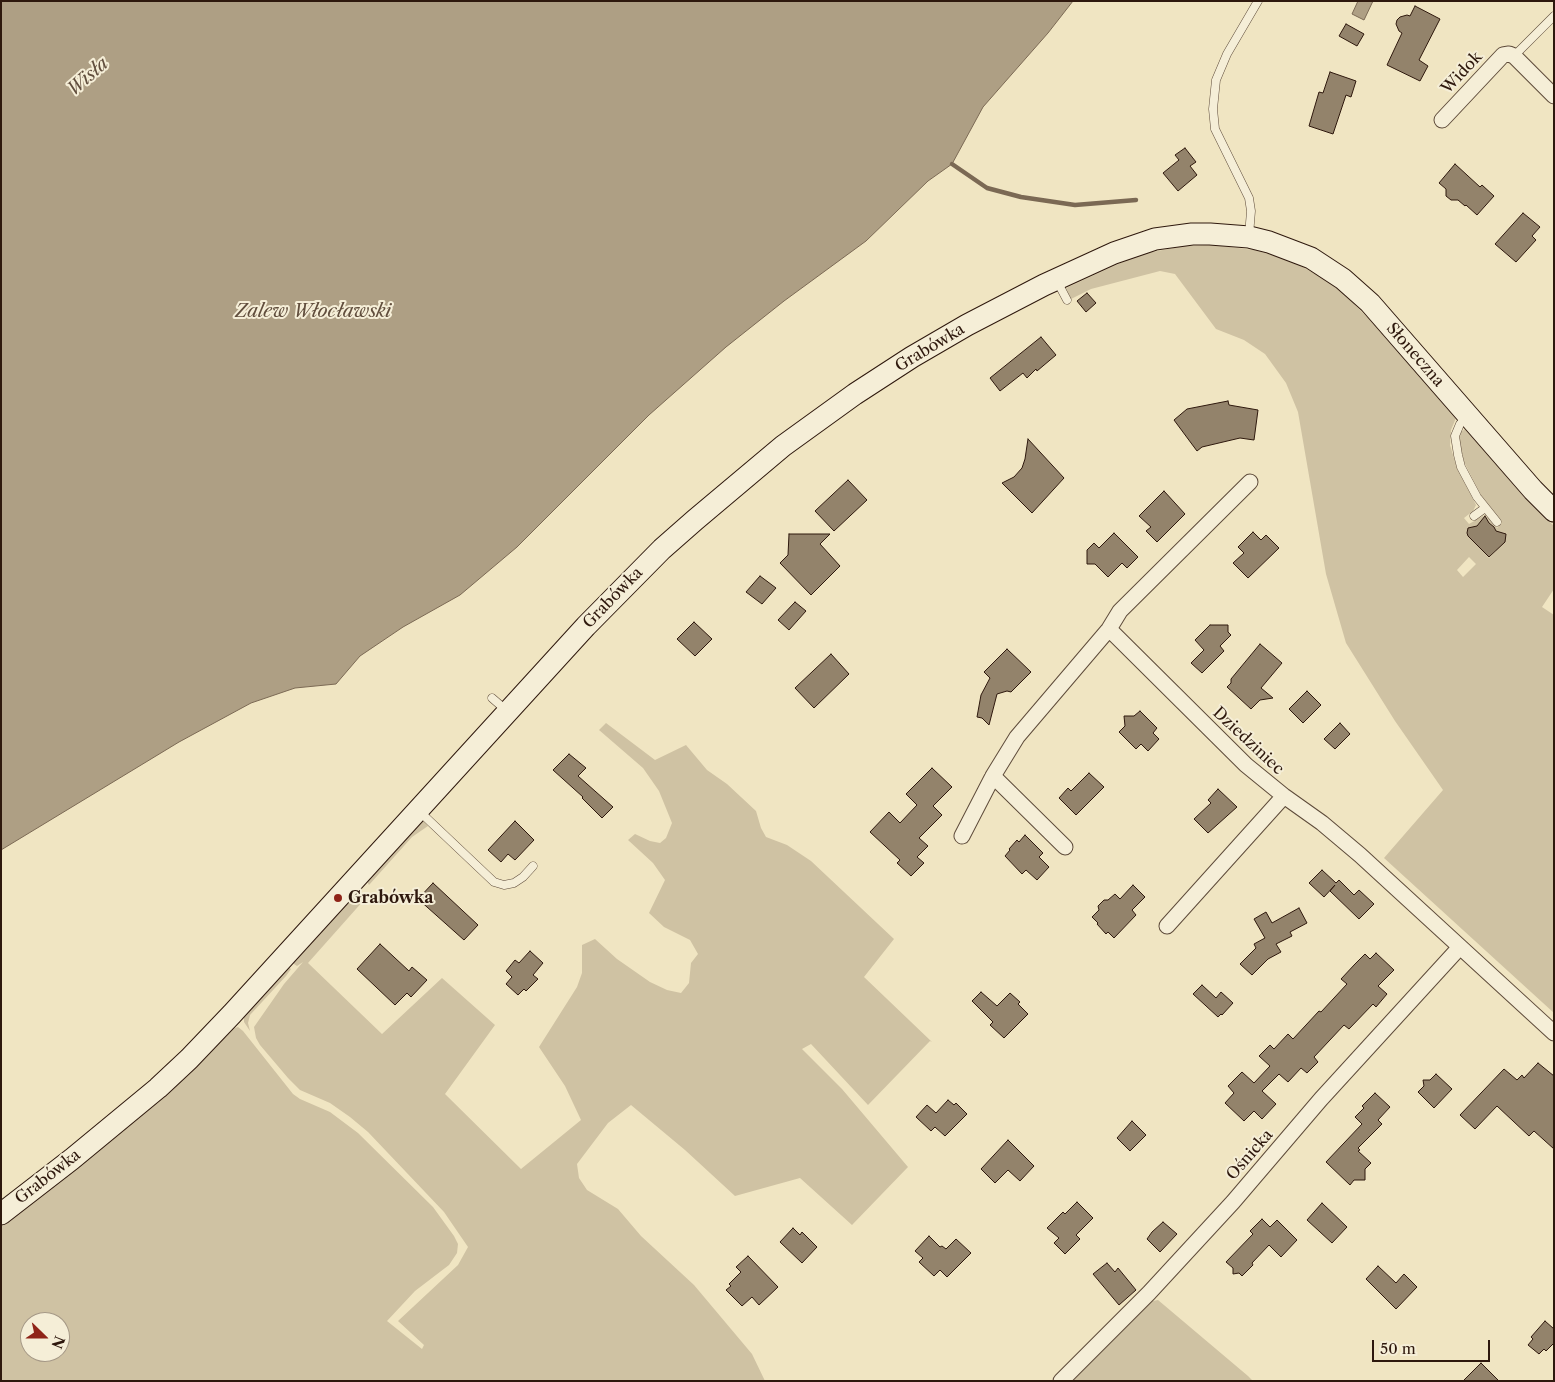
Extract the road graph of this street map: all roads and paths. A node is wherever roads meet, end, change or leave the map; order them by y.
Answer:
1 (1258, 1) edge
2 (1554, 16) edge
3 (1514, 56) junction
4 (1554, 96) edge
5 (1442, 120) dead end
6 (1249, 238) junction
7 (1057, 280) junction
8 (1067, 300) dead end
9 (1467, 415) junction
10 (1250, 482) dead end
11 (1485, 508) junction
12 (1554, 511) edge
13 (1474, 516) dead end
14 (1497, 522) dead end
15 (1108, 628) junction
16 (492, 698) dead end
17 (508, 711) junction
18 (993, 776) junction
19 (1284, 796) junction
20 (418, 810) junction
21 (962, 836) dead end
22 (1065, 847) dead end
23 (533, 866) dead end
24 (1166, 926) dead end
25 (1460, 947) junction
26 (1554, 1033) edge
27 (1, 1214) edge
28 (1061, 1381) edge

1 - 6 lane
2 - 3 lane
3 - 4 street
3 - 5 street, Widok
6 - 7 street, Grabówka
6 - 9 street, Słoneczna
7 - 8 lane
7 - 17 street, Grabówka
9 - 11 lane
9 - 12 street, Słoneczna
10 - 15 street
11 - 13 lane
11 - 14 lane
15 - 18 street
15 - 19 street, Dziedziniec
16 - 17 lane
17 - 20 street, Grabówka
18 - 21 street
18 - 22 street
19 - 24 street, Dziedziniec
19 - 25 street
20 - 23 lane
20 - 27 street, Grabówka
25 - 26 street
25 - 28 street, Ośnicka

